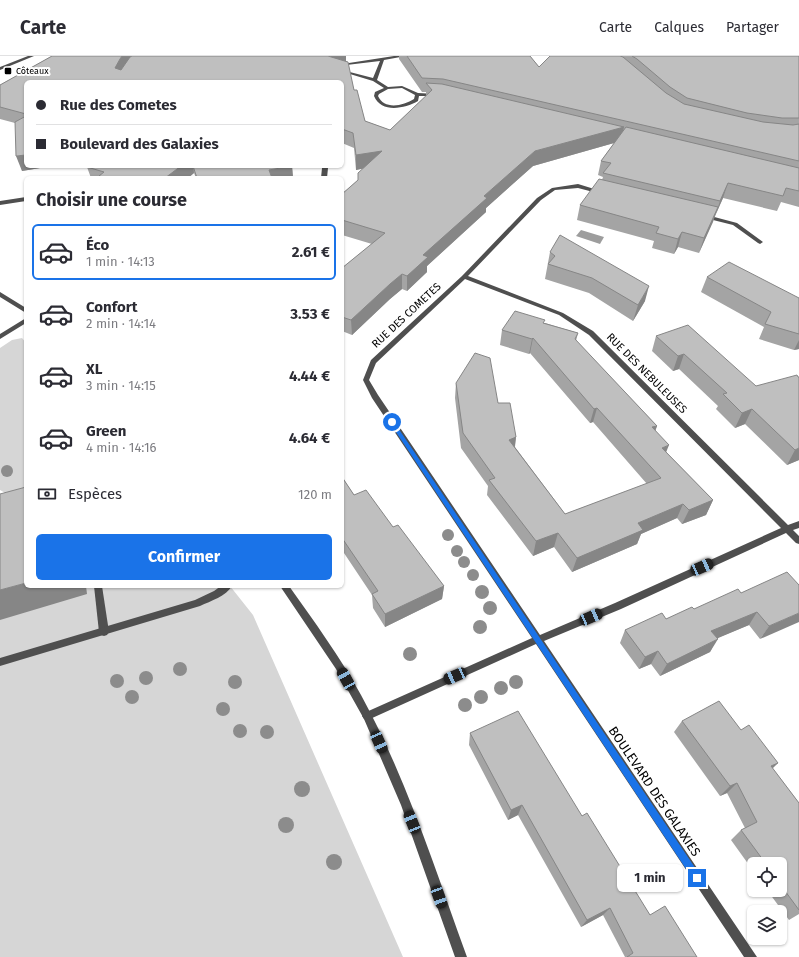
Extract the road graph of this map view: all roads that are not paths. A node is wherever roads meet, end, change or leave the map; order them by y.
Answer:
1 (32, 56) edge
2 (404, 56) edge
3 (382, 60) junction
4 (0, 69) edge
5 (375, 80) junction
6 (388, 88) junction
7 (417, 94) junction
8 (442, 95) edge
9 (608, 194) edge
10 (24, 199) edge
11 (0, 204) edge
12 (698, 215) edge
13 (760, 242) dead end
14 (464, 277) junction
15 (0, 294) edge
16 (24, 310) edge
17 (24, 321) edge
18 (0, 336) edge
19 (799, 524) edge
20 (787, 529) junction
21 (799, 541) edge
22 (98, 588) edge
23 (225, 588) edge
24 (285, 588) edge
25 (104, 632) junction
26 (537, 640) junction
27 (0, 662) edge
28 (367, 716) junction
29 (461, 957) edge
30 (751, 957) edge

1 - 4 street
2 - 3 street
3 - 5 street
3 - 5 street
5 - 6 street
6 - 7 street
6 - 7 street
7 - 8 street
9 - 14 street, RUE DES COMETES
10 - 11 street
12 - 13 street
14 - 20 street, RUE DES NEBULEUSES
14 - 26 street, RUE DES COMETES
15 - 16 street
17 - 18 street
19 - 20 street
20 - 21 street, RUE DES NEBULEUSES
20 - 26 street
22 - 25 street
23 - 25 street
24 - 28 street
25 - 27 street
26 - 28 street
26 - 30 street, BOULEVARD DES GALAXIES
28 - 29 street

